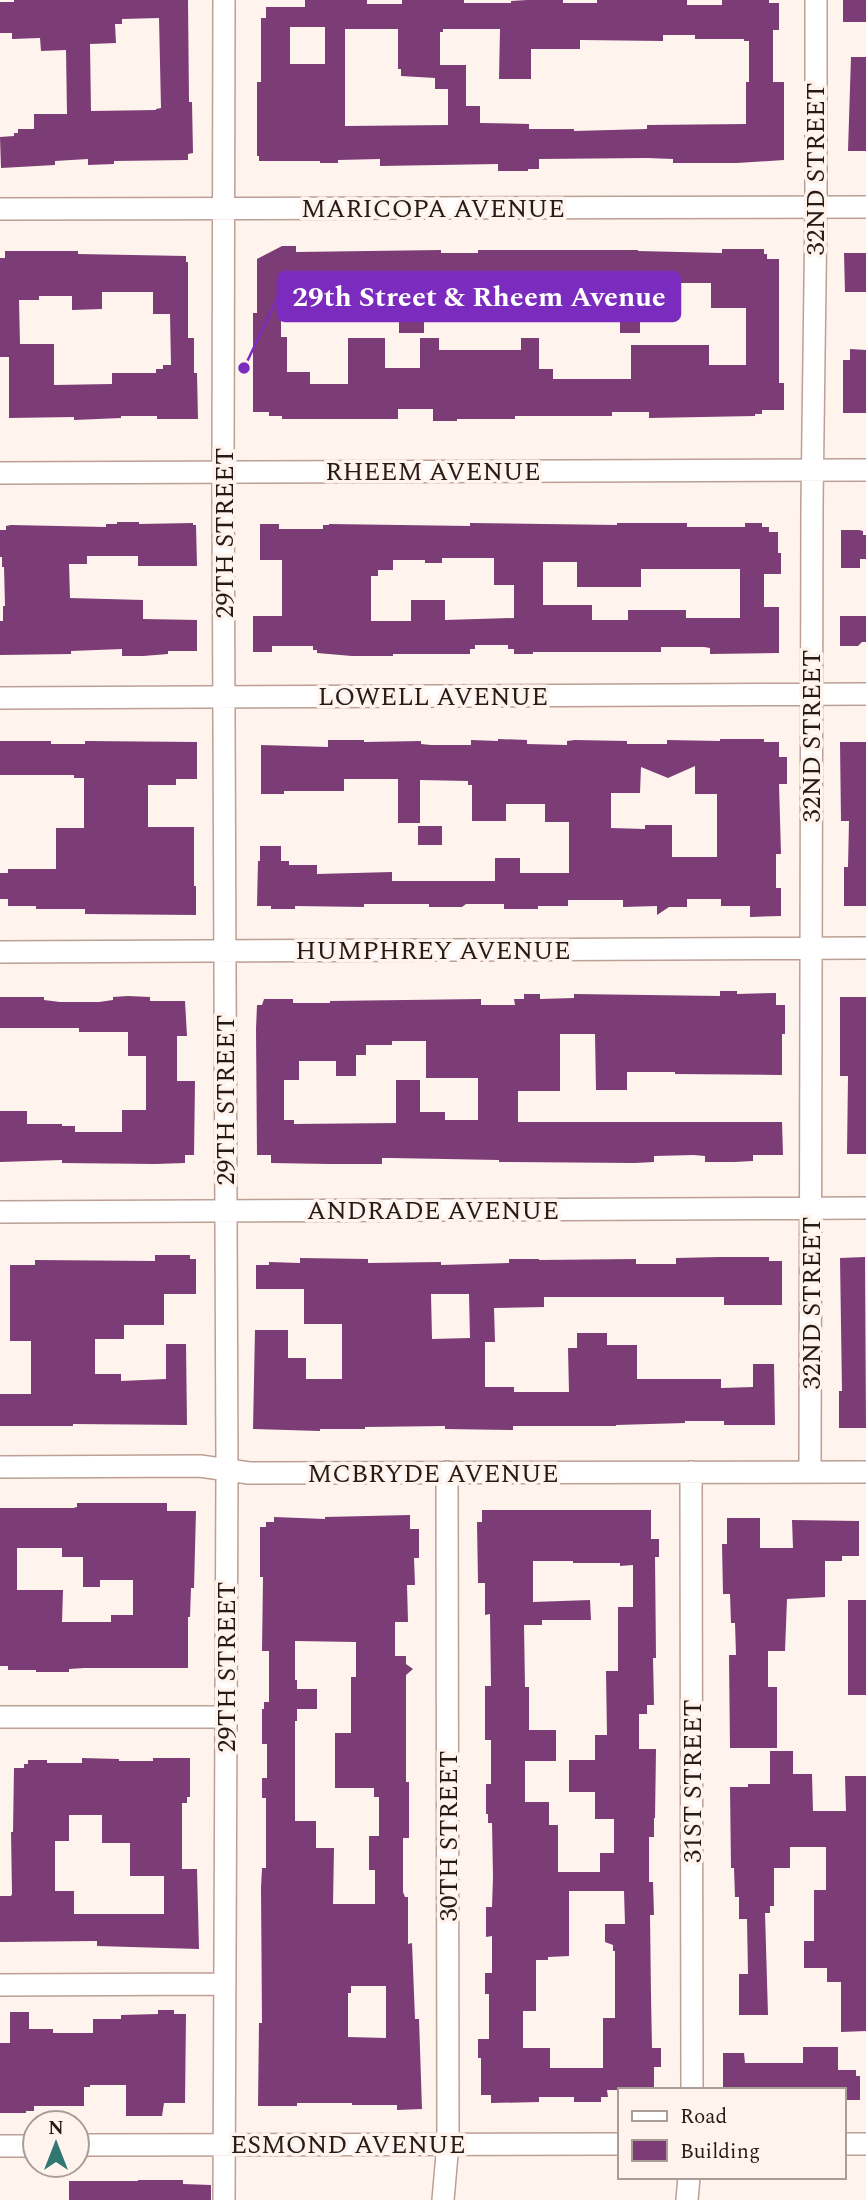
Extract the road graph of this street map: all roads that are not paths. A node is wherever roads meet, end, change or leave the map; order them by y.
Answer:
1 (224, 0) edge
2 (816, 0) edge
3 (866, 207) edge
4 (223, 208) junction
5 (816, 208) junction
6 (0, 209) edge
7 (812, 470) junction
8 (866, 470) edge
9 (223, 472) junction
10 (0, 473) edge
11 (811, 694) junction
12 (866, 694) edge
13 (225, 697) junction
14 (0, 698) edge
15 (811, 948) junction
16 (866, 948) edge
17 (0, 952) edge
18 (225, 952) junction
19 (812, 1208) junction
20 (866, 1208) edge
21 (0, 1212) edge
22 (226, 1212) junction
23 (0, 1467) edge
24 (228, 1470) junction
25 (810, 1471) junction
26 (447, 1472) junction
27 (691, 1472) junction
28 (866, 1472) edge
29 (0, 1717) edge
30 (225, 1717) junction
31 (224, 1984) junction
32 (0, 1985) edge
33 (692, 2088) edge
34 (448, 2143) junction
35 (618, 2144) edge
36 (845, 2144) edge
37 (866, 2144) edge
38 (91, 2145) edge
39 (224, 2145) junction
40 (0, 2146) edge
41 (21, 2146) edge
42 (689, 2179) edge
43 (224, 2200) edge
44 (443, 2200) edge
45 (687, 2200) edge

1 - 4 street, 29TH STREET
2 - 5 street, 32ND STREET
3 - 5 street, MARICOPA AVENUE
4 - 5 street, MARICOPA AVENUE
4 - 6 street, MARICOPA AVENUE
4 - 9 street, 29TH STREET
5 - 7 street, 32ND STREET
7 - 8 street, RHEEM AVENUE
7 - 9 street, RHEEM AVENUE
7 - 11 street, 32ND STREET
9 - 10 street, RHEEM AVENUE
9 - 13 street, 29TH STREET
11 - 12 street, LOWELL AVENUE
11 - 13 street, LOWELL AVENUE
11 - 15 street, 32ND STREET
13 - 14 street, LOWELL AVENUE
13 - 18 street, 29TH STREET
15 - 16 street, HUMPHREY AVENUE
15 - 18 street, HUMPHREY AVENUE
15 - 19 street, 32ND STREET
17 - 18 street, HUMPHREY AVENUE
18 - 22 street, 29TH STREET
19 - 20 street, ANDRADE AVENUE
19 - 22 street, ANDRADE AVENUE
19 - 25 street, 32ND STREET
21 - 22 street, ANDRADE AVENUE
22 - 24 street, 29TH STREET
23 - 24 street, MCBRYDE AVENUE
24 - 26 street, MCBRYDE AVENUE
24 - 30 street, 29TH STREET
25 - 27 street, MCBRYDE AVENUE
25 - 28 street, MCBRYDE AVENUE
26 - 27 street, MCBRYDE AVENUE
26 - 34 street, 30TH STREET
27 - 33 street, 31ST STREET
29 - 30 street
30 - 31 street, 29TH STREET
31 - 32 street
31 - 39 street, 29TH STREET
34 - 35 street, ESMOND AVENUE
34 - 39 street, ESMOND AVENUE
34 - 44 street, 30TH STREET
36 - 37 street
38 - 39 street, ESMOND AVENUE
39 - 43 street, 29TH STREET
40 - 41 street
42 - 45 street

